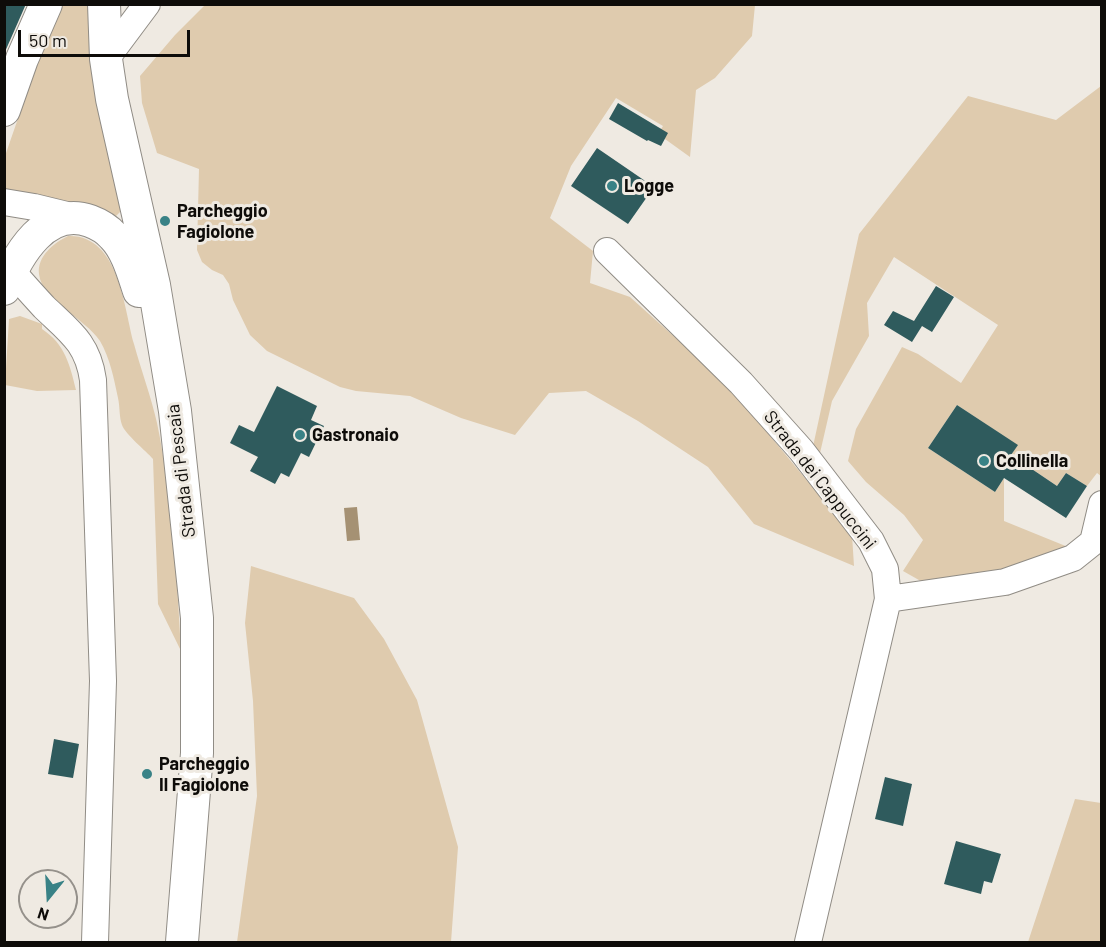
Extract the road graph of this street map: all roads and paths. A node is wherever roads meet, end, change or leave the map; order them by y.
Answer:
1 (46, 4) edge
2 (104, 4) edge
3 (147, 4) edge
4 (106, 59) junction
5 (4, 110) edge
6 (4, 202) edge
7 (79, 218) junction
8 (607, 251) dead end
9 (8, 280) edge
10 (169, 376) junction
11 (1101, 504) edge
12 (888, 599) junction
13 (95, 942) edge
14 (182, 942) edge
15 (808, 942) edge

1 - 5 main road
2 - 4 main road, Strada di Pescaia
3 - 4 street
4 - 10 main road, Strada di Pescaia
6 - 7 street
7 - 9 main road
7 - 10 main road
8 - 12 street, Strada dei Cappuccini
9 - 13 street
10 - 14 main road, Strada di Pescaia
11 - 12 street
12 - 15 street, Strada dei Cappuccini

